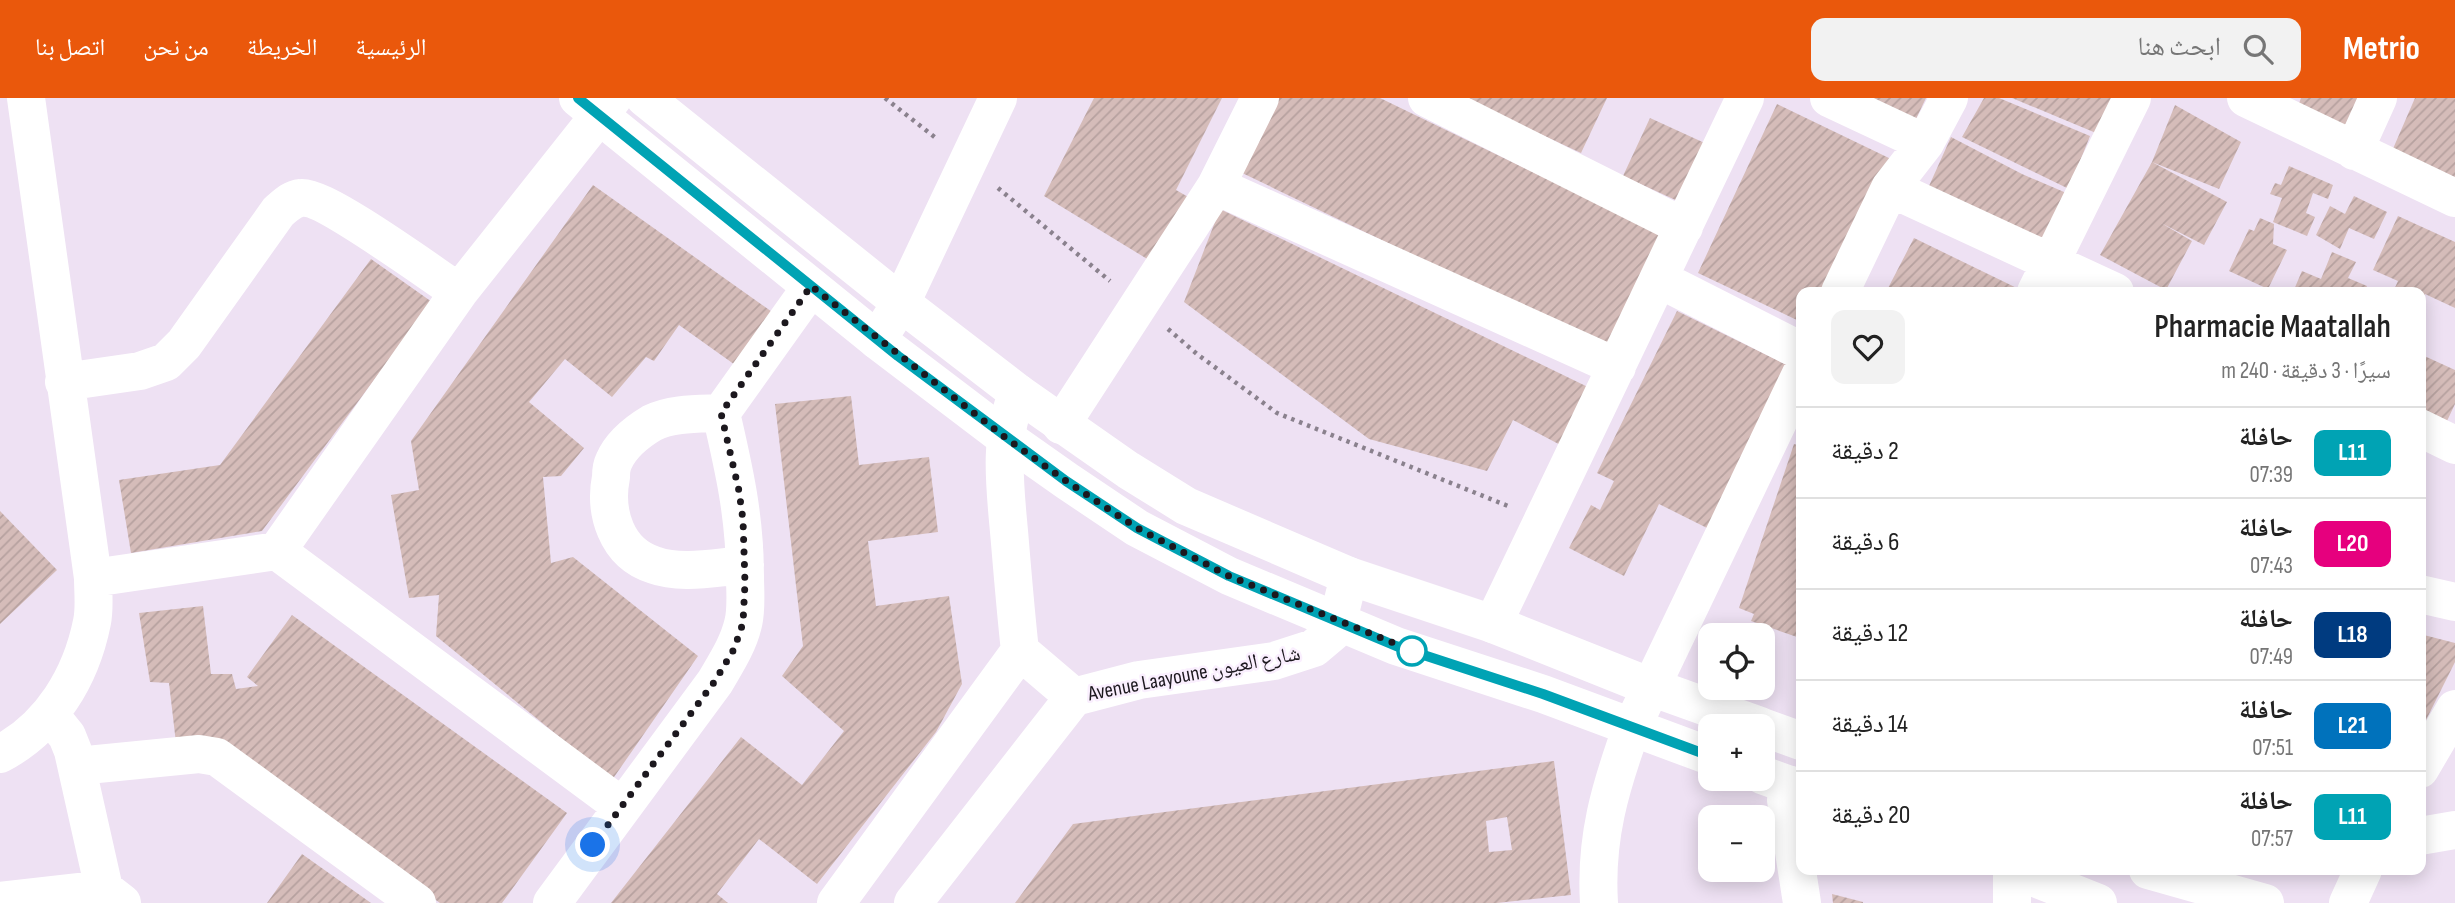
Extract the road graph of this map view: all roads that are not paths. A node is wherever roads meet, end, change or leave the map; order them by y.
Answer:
1 (26, 98) edge
2 (645, 98) edge
3 (998, 98) edge
4 (1260, 98) edge
5 (1427, 98) edge
6 (1745, 98) edge
7 (1829, 98) edge
8 (1949, 98) edge
9 (2132, 98) edge
10 (2246, 98) edge
11 (2378, 98) edge
12 (596, 104) edge
13 (1925, 143) junction
14 (2354, 151) junction
15 (1216, 186) junction
16 (1890, 188) junction
17 (2455, 198) edge
18 (1684, 227) junction
19 (2043, 278) edge
20 (1659, 279) junction
21 (811, 286) junction
22 (1842, 287) edge
23 (2089, 287) edge
24 (459, 292) junction
25 (901, 303) junction
26 (877, 340) junction
27 (1796, 348) edge
28 (1617, 367) junction
29 (64, 382) junction
30 (1018, 393) junction
31 (1796, 397) edge
32 (721, 413) junction
33 (1061, 425) junction
34 (2426, 431) edge
35 (1006, 438) junction
36 (2455, 445) edge
37 (277, 551) junction
38 (745, 565) junction
39 (1349, 576) junction
40 (93, 578) junction
41 (2426, 595) edge
42 (2455, 602) edge
43 (1338, 621) junction
44 (1493, 624) junction
45 (1020, 651) junction
46 (1651, 687) junction
47 (1074, 697) junction
48 (2455, 709) edge
49 (1725, 714) edge
50 (50, 715) junction
51 (1632, 727) junction
52 (1775, 732) edge
53 (1796, 739) edge
54 (1698, 752) edge
55 (0, 754) edge
56 (2426, 759) edge
57 (77, 766) junction
58 (1785, 783) edge
59 (621, 806) junction
60 (2455, 830) edge
61 (2426, 835) edge
62 (1796, 864) edge
63 (1798, 875) edge
64 (2014, 875) edge
65 (2027, 875) edge
66 (2166, 875) edge
67 (2361, 875) edge
68 (113, 896) edge
69 (0, 901) edge
70 (417, 903) edge
71 (552, 903) edge
72 (836, 903) edge
73 (913, 903) edge
74 (1599, 903) edge
75 (1802, 903) edge
76 (2012, 903) edge
77 (2098, 903) edge
78 (2265, 903) edge
79 (2348, 903) edge

1 - 29 street
2 - 25 street
3 - 25 street
4 - 15 street
5 - 18 street
6 - 18 street
7 - 13 street
8 - 13 street
9 - 19 street
10 - 14 street
11 - 14 street
12 - 21 street
12 - 24 street
13 - 16 street
14 - 17 street
15 - 28 street
15 - 33 street
16 - 19 street
16 - 22 street
18 - 20 street
19 - 23 street
20 - 27 street
20 - 28 street
21 - 26 street
21 - 32 street
24 - 29 street
24 - 37 street
25 - 26 street
25 - 30 street
26 - 35 street
28 - 44 street
29 - 40 street
30 - 33 street
30 - 35 street
31 - 46 street
32 - 38 street
32 - 38 street
33 - 39 street
34 - 36 street
35 - 43 street
35 - 45 street
37 - 40 street
37 - 59 street
38 - 59 street
39 - 43 street, Avenue Laayoune شارع العيون
39 - 44 street
40 - 50 street
41 - 42 street
43 - 47 street, Avenue Laayoune شارع العيون
43 - 51 street
44 - 46 street
45 - 47 street, Avenue Laayoune شارع العيون
45 - 72 street
46 - 49 street
46 - 51 street
47 - 73 street, Avenue Laayoune شارع العيون
48 - 56 street
50 - 55 street
50 - 57 street
51 - 54 street
51 - 74 street
52 - 53 street
57 - 68 street
57 - 70 street
58 - 62 street
59 - 71 street
60 - 61 street
63 - 75 street
64 - 76 street
65 - 77 street
66 - 78 street
67 - 79 street
68 - 69 street

